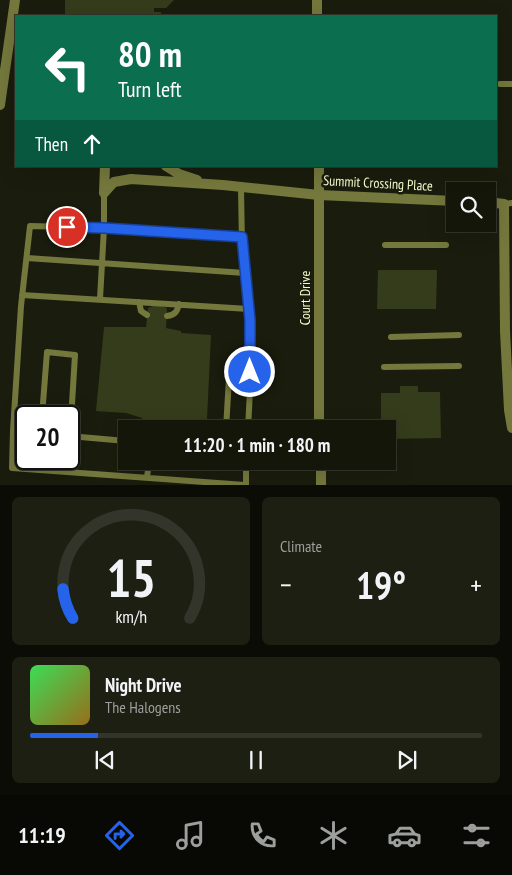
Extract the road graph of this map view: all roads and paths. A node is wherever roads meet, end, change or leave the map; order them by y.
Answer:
1 (15, 0) edge
2 (317, 0) edge
3 (317, 15) edge
4 (500, 84) dead end
5 (512, 84) edge
6 (0, 106) edge
7 (105, 167) edge
8 (168, 167) edge
9 (319, 167) edge
10 (212, 185) junction
11 (241, 188) junction
12 (104, 193) junction
13 (319, 195) junction
14 (446, 201) edge
15 (508, 203) edge
16 (104, 228) junction
17 (242, 237) junction
18 (446, 245) dead end
19 (385, 246) dead end
20 (26, 258) junction
21 (102, 264) junction
22 (245, 273) junction
23 (22, 295) junction
24 (100, 299) junction
25 (139, 302) junction
26 (179, 304) junction
27 (249, 309) junction
28 (147, 315) dead end
29 (167, 316) dead end
30 (459, 335) dead end
31 (391, 337) dead end
32 (230, 361) dead end
33 (459, 366) dead end
34 (384, 367) dead end
35 (43, 405) edge
36 (72, 405) edge
37 (227, 420) edge
38 (248, 420) edge
39 (319, 420) edge
40 (512, 428) edge
41 (13, 431) joint
42 (80, 437) edge
43 (118, 440) edge
44 (148, 470) edge
45 (246, 470) edge
46 (321, 470) edge
47 (147, 478) junction
48 (245, 485) edge
49 (322, 485) edge

1 - 6 street
2 - 3 street
4 - 5 lane
7 - 12 street
8 - 10 street, Summit Crossing Place
9 - 13 street, Court Drive
10 - 11 street, Summit Crossing Place
10 - 12 street, Summit Crossing Place
11 - 13 street, Summit Crossing Place
11 - 17 lane
12 - 16 lane
13 - 14 street, Summit Crossing Place
13 - 39 street, Court Drive
15 - 40 street
16 - 17 lane
16 - 20 lane
16 - 21 lane
17 - 22 lane
18 - 19 lane
20 - 21 lane
20 - 23 lane
21 - 22 lane
21 - 24 lane
22 - 27 lane
23 - 24 lane
23 - 41 lane
24 - 25 lane
25 - 26 lane
25 - 28 lane
26 - 27 lane
26 - 29 lane
27 - 38 lane
30 - 31 lane
32 - 37 lane
33 - 34 lane
35 - 36 lane
41 - 47 lane
42 - 43 lane
44 - 47 lane
45 - 48 lane
46 - 49 street
47 - 48 lane

